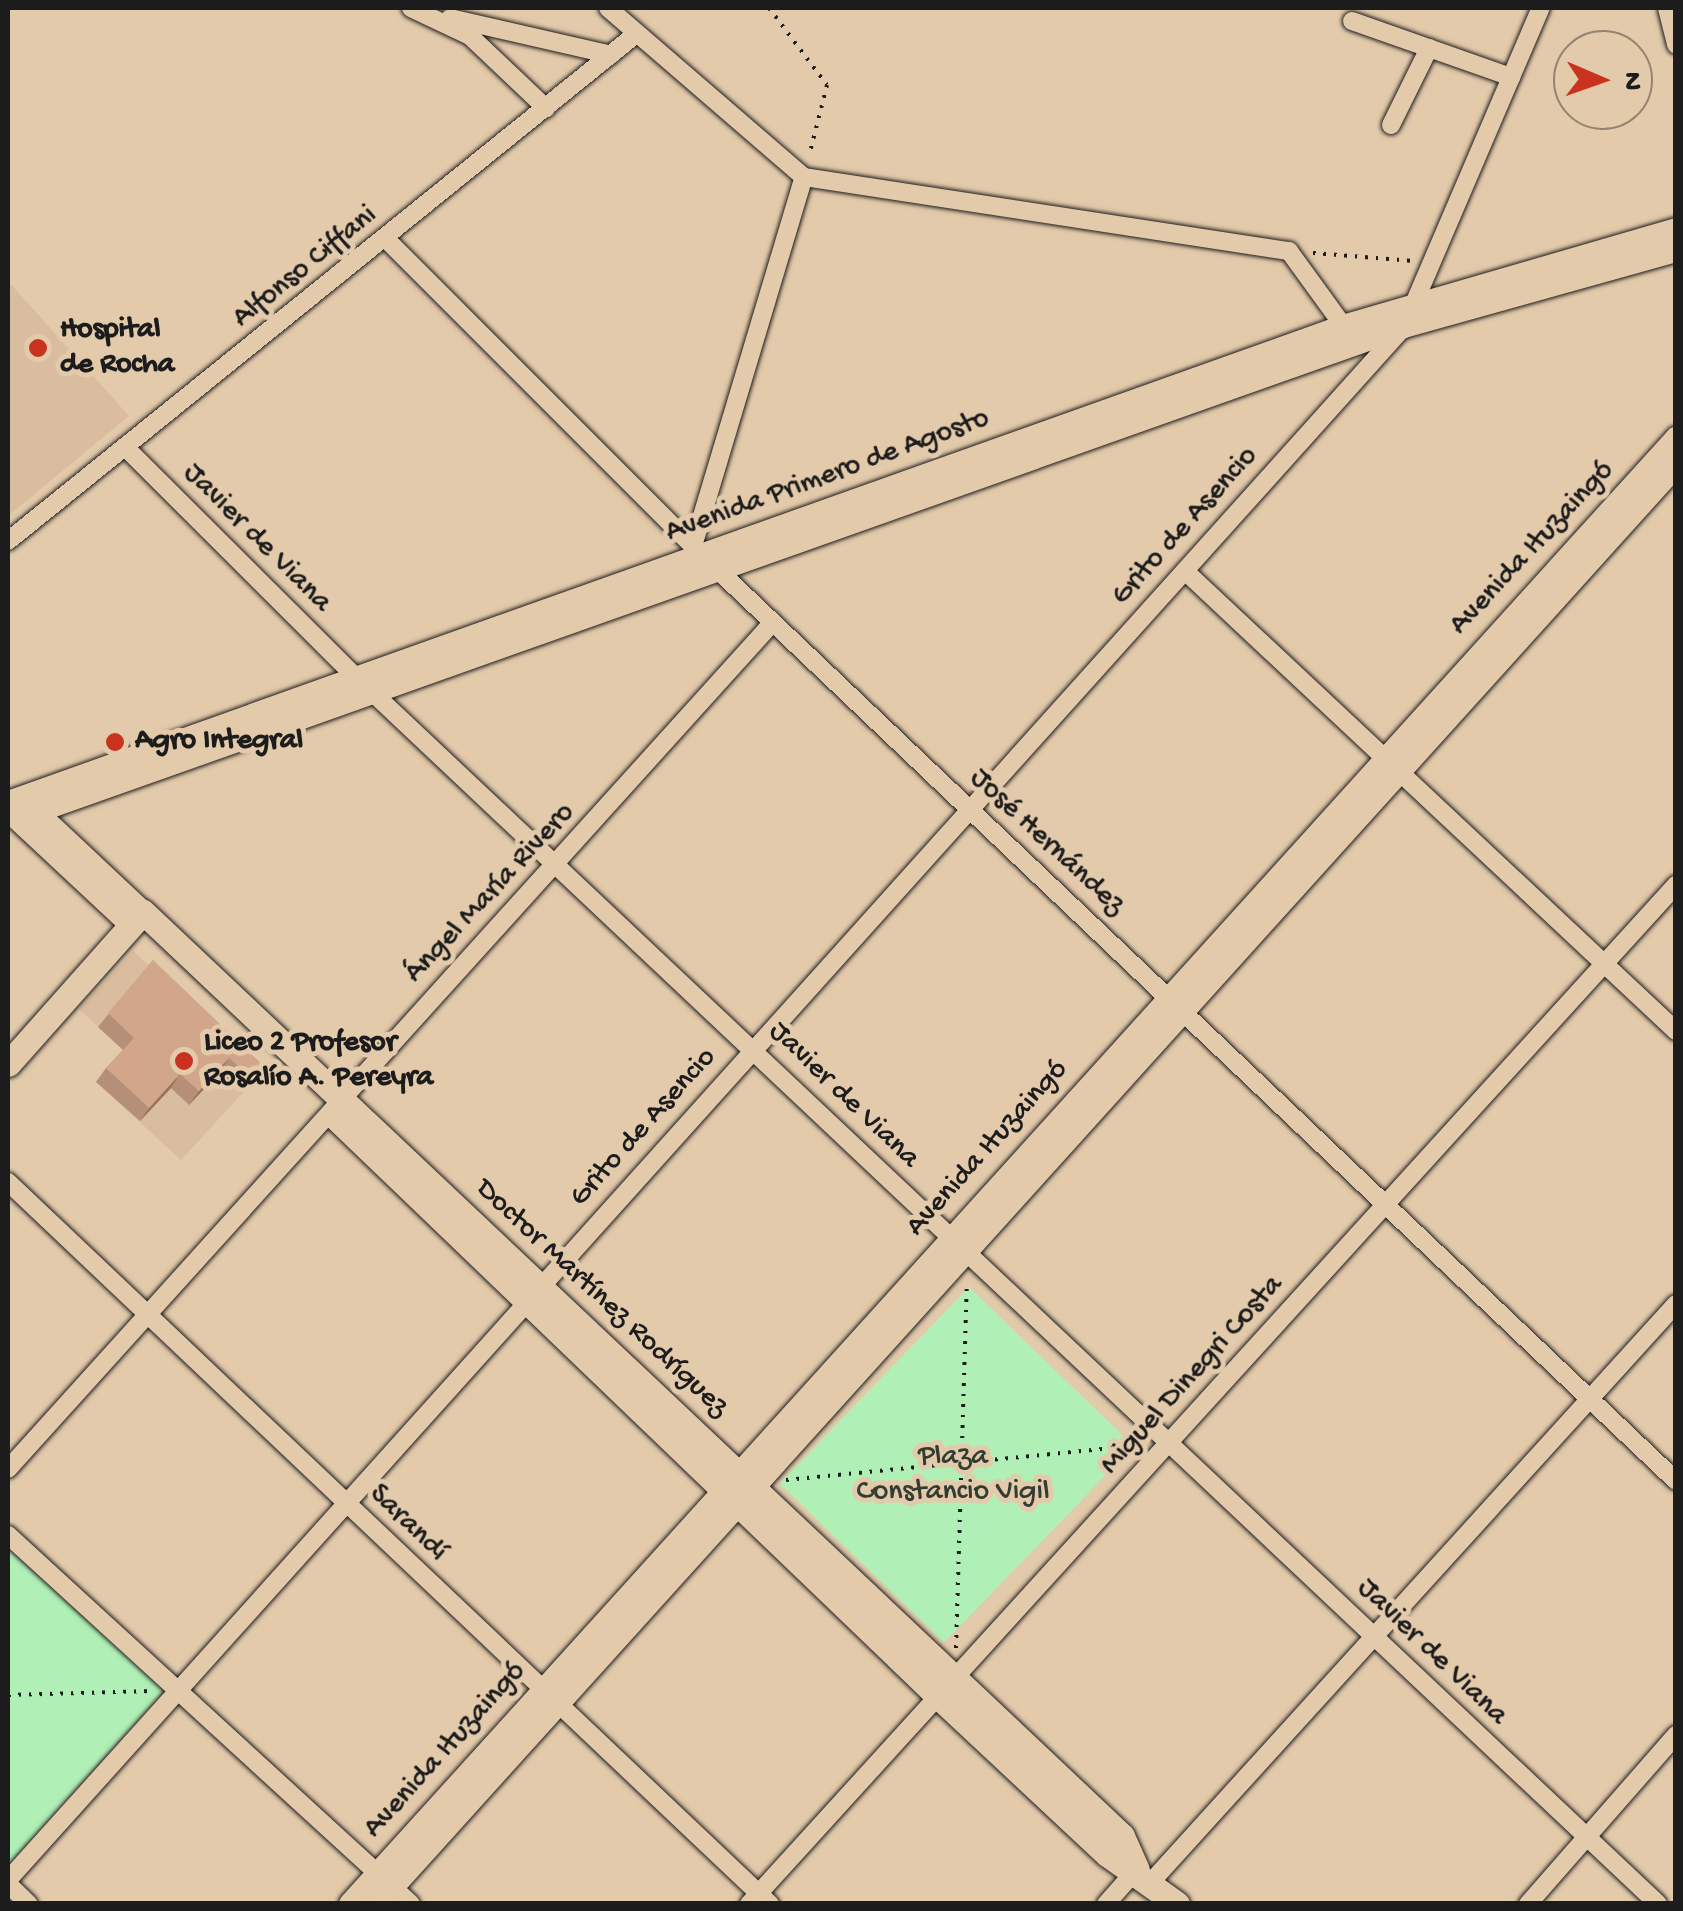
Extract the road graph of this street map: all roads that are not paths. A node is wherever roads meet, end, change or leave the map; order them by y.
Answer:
1 (411, 8) edge
2 (608, 8) edge
3 (1540, 8) edge
4 (1667, 8) edge
5 (444, 17) junction
6 (1352, 21) dead end
7 (636, 34) junction
8 (1676, 45) edge
9 (1429, 48) junction
10 (611, 54) junction
11 (1511, 78) junction
12 (546, 108) junction
13 (1391, 125) dead end
14 (804, 177) junction
15 (1676, 229) edge
16 (386, 239) junction
17 (1676, 251) edge
18 (1415, 302) junction
19 (1404, 327) junction
20 (1350, 335) junction
21 (1370, 366) junction
22 (1676, 438) edge
23 (125, 447) junction
24 (1676, 466) edge
25 (8, 541) edge
26 (703, 557) junction
27 (1185, 571) junction
28 (773, 622) junction
29 (355, 676) junction
30 (375, 694) junction
31 (1392, 763) junction
32 (17, 805) edge
33 (965, 806) junction
34 (559, 861) junction
35 (1676, 885) edge
36 (137, 919) junction
37 (1606, 966) junction
38 (1175, 1002) junction
39 (1676, 1031) edge
40 (754, 1048) junction
41 (8, 1064) edge
42 (334, 1104) junction
43 (8, 1182) edge
44 (1386, 1204) junction
45 (959, 1245) junction
46 (533, 1292) junction
47 (1676, 1304) edge
48 (148, 1314) junction
49 (1589, 1399) junction
50 (1169, 1442) junction
51 (8, 1469) edge
52 (1676, 1482) edge
53 (738, 1484) junction
54 (342, 1500) junction
55 (8, 1535) edge
56 (1373, 1636) junction
57 (947, 1689) junction
58 (178, 1690) junction
59 (547, 1697) junction
60 (1676, 1735) edge
61 (1586, 1839) junction
62 (1145, 1875) junction
63 (8, 1882) edge
64 (383, 1888) edge
65 (759, 1900) edge
66 (29, 1904) edge
67 (350, 1904) edge
68 (411, 1904) edge
69 (1106, 1904) edge
70 (1176, 1904) edge
71 (1528, 1904) edge
72 (1658, 1904) edge

1 - 5 street
2 - 7 street
3 - 11 street, Grito de Asencio
4 - 8 street
5 - 10 street
5 - 12 street
6 - 9 street
7 - 10 street, Alfonso Ciffani
7 - 14 street
9 - 11 street
9 - 13 street
10 - 12 street, Alfonso Ciffani
11 - 18 street, Grito de Asencio
12 - 16 street, Alfonso Ciffani
14 - 20 street
14 - 26 street
15 - 18 street, Avenida Primero de Agosto
16 - 23 street, Alfonso Ciffani
16 - 26 street, José Hernández
17 - 19 street, Avenida Primero de Agosto
18 - 19 street, Grito de Asencio
18 - 20 street, Avenida Primero de Agosto
19 - 20 street, Avenida Primero de Agosto
19 - 21 street, Grito de Asencio
20 - 21 street
20 - 26 street, Avenida Primero de Agosto
21 - 27 street, Grito de Asencio
22 - 31 street, Avenida Ituzaingó
23 - 25 street, Alfonso Ciffani
23 - 29 street, Javier de Viana
24 - 31 street, Avenida Ituzaingó
26 - 28 street, José Hernández
26 - 29 street, Avenida Primero de Agosto
26 - 30 street, Avenida Primero de Agosto
27 - 31 street
27 - 33 street, Grito de Asencio
28 - 33 street, José Hernández
28 - 34 street, Ángel María Rivero
29 - 30 street, Javier de Viana
29 - 32 street, Avenida Primero de Agosto
30 - 32 street, Avenida Primero de Agosto
30 - 34 street, Javier de Viana
31 - 37 street
31 - 38 street, Avenida Ituzaingó
32 - 36 street, Doctor Martínez Rodríguez
33 - 38 street, José Hernández
33 - 40 street, Grito de Asencio
34 - 40 street, Javier de Viana
34 - 42 street, Ángel María Rivero
35 - 37 street, Miguel Dinegri Costa
36 - 41 main road
36 - 42 main road, Doctor Martínez Rodríguez
37 - 39 street
37 - 44 street, Miguel Dinegri Costa
38 - 44 street, José Hernández
38 - 45 street, Avenida Ituzaingó
40 - 45 street, Javier de Viana
40 - 46 street, Grito de Asencio
42 - 46 main road, Doctor Martínez Rodríguez
42 - 48 street, Ángel María Rivero
43 - 48 street, Sarandí
44 - 49 street, José Hernández
44 - 50 street, Miguel Dinegri Costa
45 - 50 street, Javier de Viana
45 - 53 street, Avenida Ituzaingó
46 - 53 main road, Doctor Martínez Rodríguez
46 - 54 street, Grito de Asencio
47 - 49 street
48 - 51 street, Ángel María Rivero
48 - 54 street, Sarandí
49 - 52 street, José Hernández
49 - 56 street
50 - 56 street, Javier de Viana
50 - 57 street, Miguel Dinegri Costa
53 - 57 main road, Doctor Martínez Rodríguez
53 - 59 street, Avenida Ituzaingó
54 - 58 street, Grito de Asencio
54 - 59 street, Sarandí
55 - 58 street
56 - 61 street, Javier de Viana
56 - 62 street
57 - 62 main road, Doctor Martínez Rodríguez
57 - 65 street, Miguel Dinegri Costa
58 - 63 street, Grito de Asencio
58 - 64 street
59 - 64 street, Avenida Ituzaingó
59 - 65 street, Sarandí
60 - 61 street
61 - 71 street
61 - 72 street, Javier de Viana
62 - 69 street
62 - 70 main road, Doctor Martínez Rodríguez
63 - 66 street
64 - 67 street, Avenida Ituzaingó
64 - 68 street

